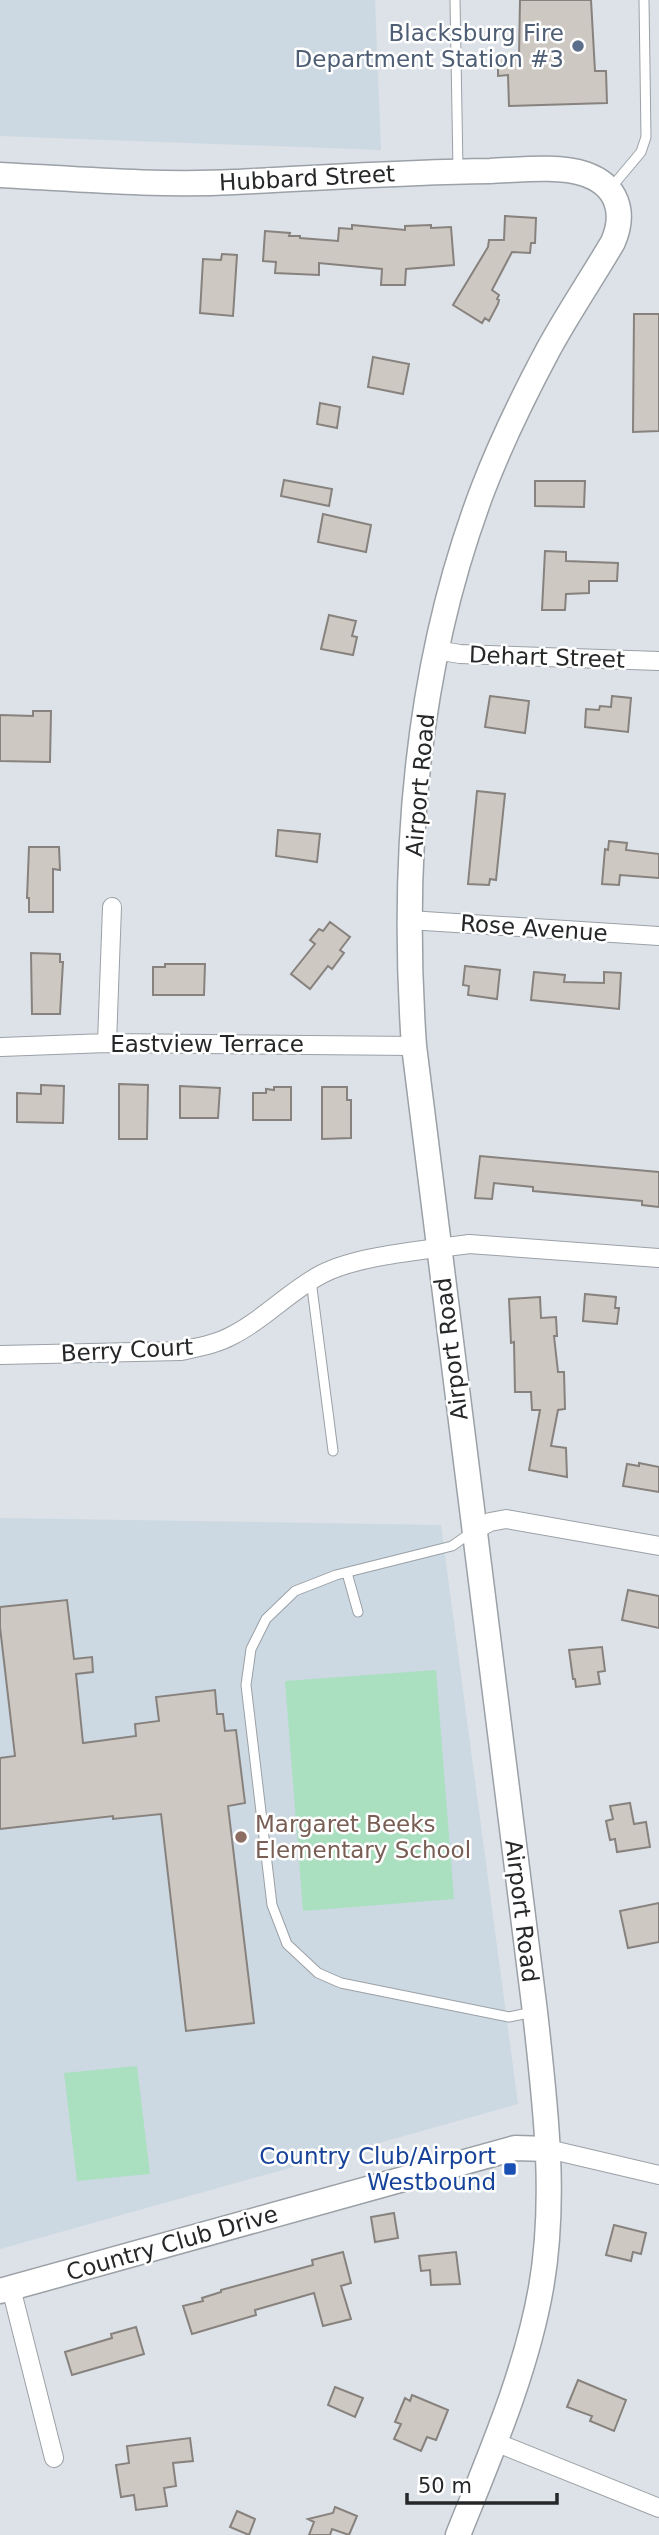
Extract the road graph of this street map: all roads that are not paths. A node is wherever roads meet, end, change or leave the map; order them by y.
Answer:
1 (455, 0) edge
2 (644, 0) edge
3 (458, 171) junction
4 (0, 174) edge
5 (610, 189) junction
6 (436, 650) junction
7 (659, 662) edge
8 (112, 907) dead end
9 (409, 920) junction
10 (659, 936) edge
11 (107, 1043) junction
12 (414, 1046) junction
13 (1, 1047) edge
14 (439, 1249) junction
15 (659, 1258) edge
16 (311, 1280) junction
17 (0, 1355) edge
18 (333, 1451) dead end
19 (473, 1531) junction
20 (659, 1546) edge
21 (347, 1573) junction
22 (358, 1612) dead end
23 (535, 2012) junction
24 (548, 2150) junction
25 (659, 2175) edge
26 (6, 2289) edge
27 (495, 2442) junction
28 (54, 2458) dead end
29 (659, 2508) edge
30 (458, 2535) edge

1 - 3 lane
2 - 5 lane
3 - 4 street, Hubbard Street
3 - 5 street, Hubbard Street
5 - 6 street, Airport Road
6 - 7 street, Dehart Street
6 - 9 street, Airport Road
8 - 11 street
9 - 10 street, Rose Avenue
9 - 12 street, Airport Road
11 - 12 street, Eastview Terrace
11 - 13 street, Eastview Terrace
12 - 14 street, Airport Road
14 - 15 street, Berry Court
14 - 16 street, Berry Court
14 - 19 street, Airport Road
16 - 17 street, Berry Court
16 - 18 lane
19 - 20 street
19 - 21 lane
19 - 23 street, Airport Road
21 - 22 lane
21 - 23 lane
23 - 24 street, Airport Road
24 - 25 street
24 - 26 street, Country Club Drive
24 - 27 street, Airport Road
26 - 28 street
27 - 29 street
27 - 30 street, Airport Road

